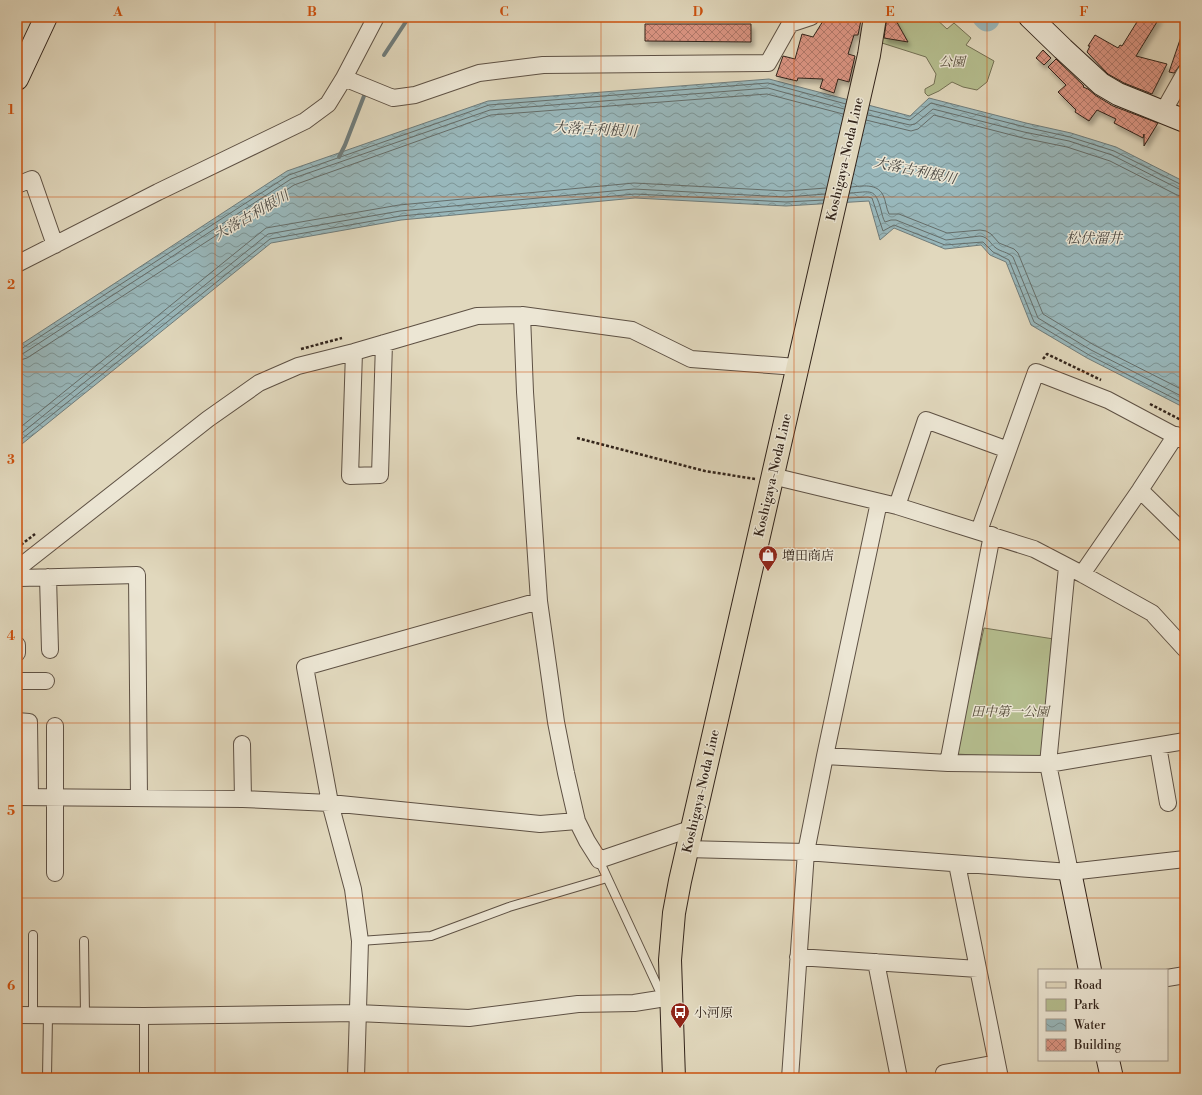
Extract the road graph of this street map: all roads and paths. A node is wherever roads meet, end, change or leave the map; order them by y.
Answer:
1 (46, 17) edge
2 (376, 17) edge
3 (811, 17) edge
4 (875, 17) edge
5 (978, 17) edge
6 (1030, 17) edge
7 (975, 20) dead end
8 (1185, 73) edge
9 (344, 78) junction
10 (17, 79) edge
11 (1163, 112) junction
12 (1185, 121) edge
13 (17, 185) edge
14 (55, 245) junction
15 (17, 264) edge
16 (522, 315) junction
17 (384, 343) junction
18 (354, 352) junction
19 (797, 367) junction
20 (577, 438) dead end
21 (1180, 438) edge
22 (1008, 450) junction
23 (771, 479) junction
24 (1140, 490) junction
25 (879, 502) junction
26 (897, 506) junction
27 (985, 533) junction
28 (1185, 534) edge
29 (1067, 567) junction
30 (17, 569) edge
31 (1082, 574) junction
32 (17, 576) edge
33 (48, 578) junction
34 (539, 601) junction
35 (17, 646) edge
36 (1185, 649) edge
37 (50, 650) dead end
38 (18, 653) edge
39 (17, 681) edge
40 (46, 681) dead end
41 (17, 721) edge
42 (55, 726) dead end
43 (1185, 741) edge
44 (242, 744) dead end
45 (1158, 746) junction
46 (825, 756) junction
47 (948, 762) junction
48 (1048, 764) junction
49 (24, 797) edge
50 (56, 797) junction
51 (139, 798) junction
52 (243, 799) junction
53 (330, 803) junction
54 (1168, 803) dead end
55 (577, 821) junction
56 (688, 839) junction
57 (806, 852) junction
58 (1185, 859) edge
59 (599, 860) junction
60 (957, 864) junction
61 (1070, 872) junction
62 (55, 873) dead end
63 (607, 878) junction
64 (33, 935) dead end
65 (84, 941) dead end
66 (360, 941) junction
67 (798, 957) junction
68 (876, 962) junction
69 (978, 969) junction
70 (1090, 969) edge
71 (1185, 975) edge
72 (1168, 978) edge
73 (667, 997) junction
74 (357, 1013) junction
75 (17, 1015) edge
76 (41, 1015) junction
77 (84, 1015) junction
78 (144, 1016) junction
79 (1108, 1061) edge
80 (998, 1070) edge
81 (47, 1078) edge
82 (144, 1078) edge
83 (356, 1078) edge
84 (674, 1078) edge
85 (790, 1078) edge
86 (899, 1078) edge
87 (945, 1078) edge
88 (1112, 1078) edge

1 - 10 main road
2 - 9 street
3 - 9 street
4 - 19 main road, Koshigaya-Noda Line
5 - 7 path
6 - 11 main road
8 - 11 street
9 - 14 street
11 - 12 main road
13 - 14 street
14 - 15 street
16 - 17 street
16 - 19 street
16 - 34 street
17 - 18 street
17 - 18 street
18 - 30 street
19 - 23 main road, Koshigaya-Noda Line
20 - 23 path
21 - 22 street
21 - 24 street
22 - 26 street
22 - 27 street
23 - 25 street
23 - 56 main road, Koshigaya-Noda Line
24 - 28 street
24 - 31 street
25 - 26 street
25 - 46 street
26 - 27 street
27 - 29 street
27 - 47 street
29 - 31 street
29 - 48 street
31 - 36 street
32 - 33 street
33 - 37 street
33 - 51 street
34 - 53 street
34 - 55 street
35 - 38 street
39 - 40 street
41 - 49 street
42 - 50 street
43 - 45 street
44 - 52 street
45 - 48 street
45 - 54 street
46 - 47 street
46 - 57 street
47 - 48 street
48 - 61 street
49 - 50 street
50 - 51 street
50 - 62 street
51 - 52 street
52 - 53 street
53 - 55 street
53 - 66 street
55 - 59 street
56 - 57 street
56 - 59 street
56 - 73 main road, Koshigaya-Noda Line
57 - 60 street
57 - 67 street
58 - 61 street
59 - 63 lane
60 - 61 street
60 - 69 street
61 - 70 main road
63 - 66 lane
63 - 73 lane
64 - 76 lane
65 - 77 lane
66 - 74 street
67 - 68 street
67 - 85 street
68 - 69 street
68 - 86 street
69 - 80 street
71 - 72 street
73 - 74 street
73 - 84 main road, Koshigaya-Noda Line
74 - 78 street
74 - 83 street
75 - 76 street
76 - 77 street
76 - 81 lane
77 - 78 street
78 - 82 lane
79 - 88 main road
80 - 87 street

